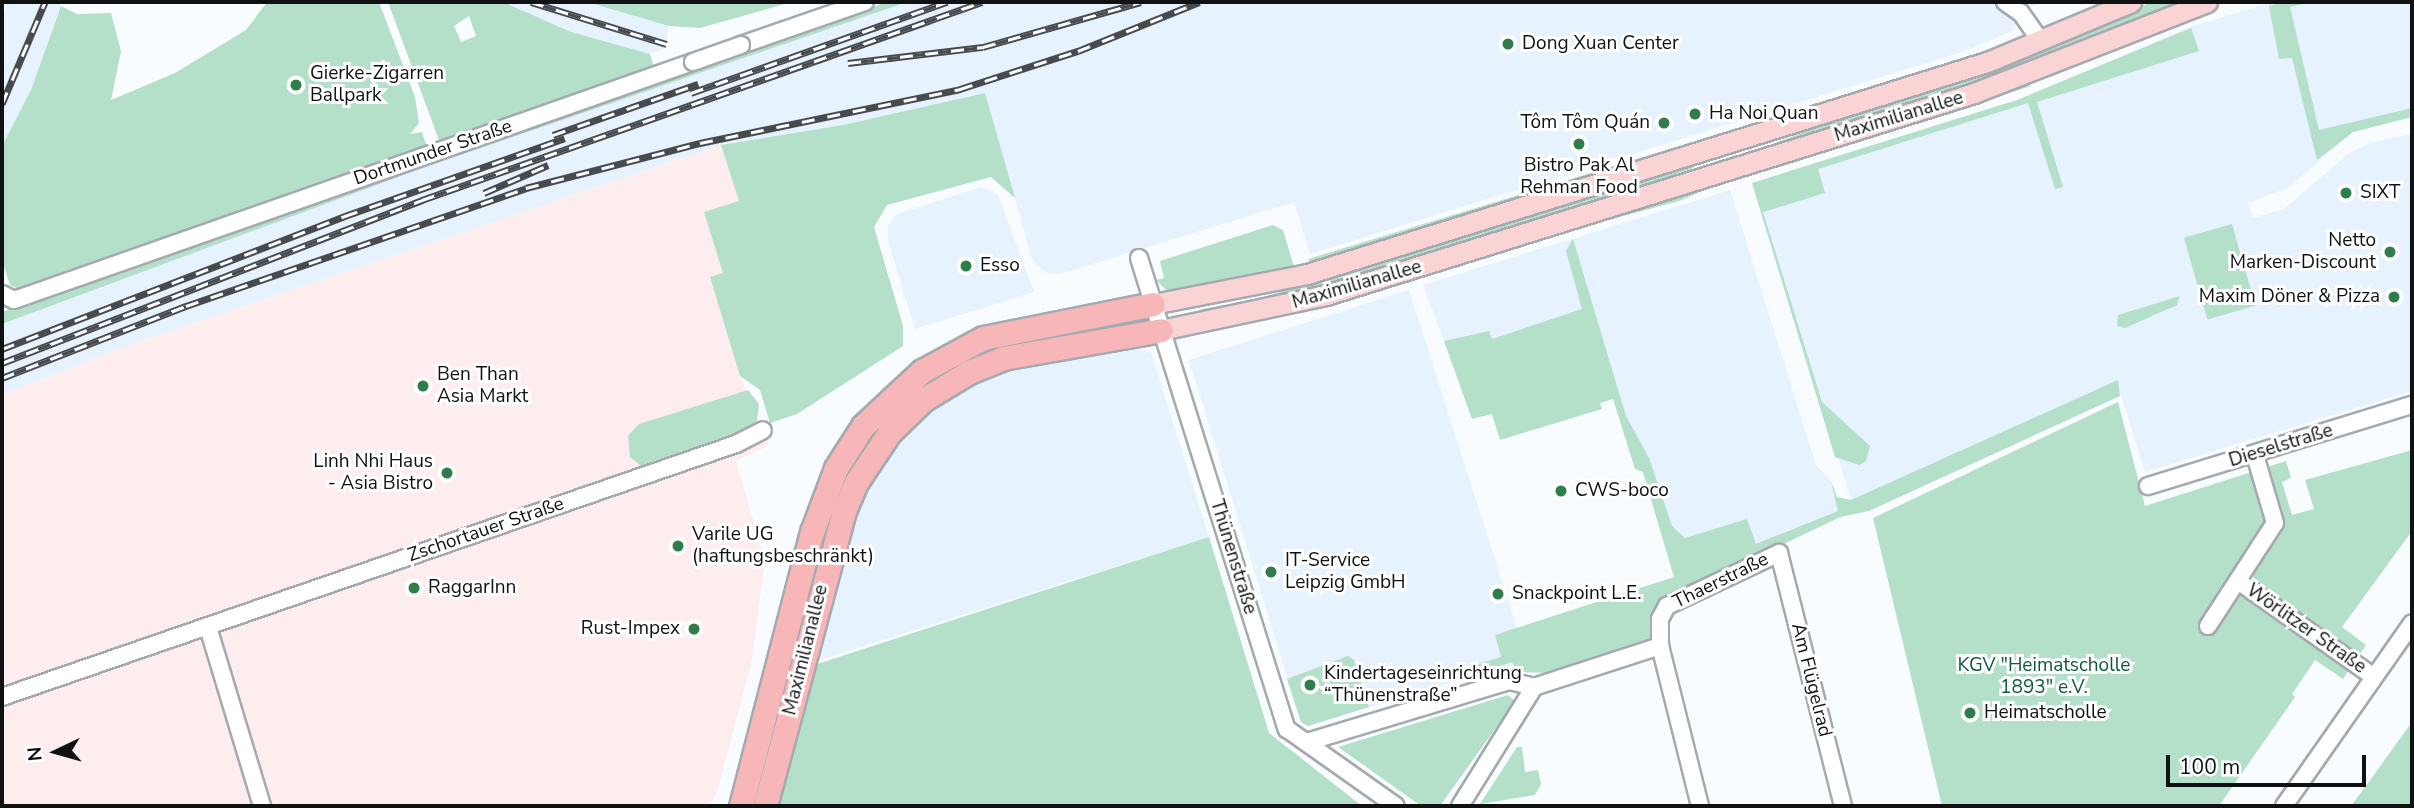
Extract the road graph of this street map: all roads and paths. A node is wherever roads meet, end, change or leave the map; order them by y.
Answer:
1 (865, 2) edge
2 (2005, 2) edge
3 (2131, 2) edge
4 (2207, 2) edge
5 (2041, 42) junction
6 (1139, 258) dead end
7 (2, 294) edge
8 (1153, 304) junction
9 (1161, 330) junction
10 (2412, 405) edge
11 (763, 430) dead end
12 (2255, 455) junction
13 (2148, 486) dead end
14 (1779, 553) joint
15 (2238, 581) junction
16 (2412, 623) edge
17 (2208, 626) dead end
18 (208, 627) junction
19 (1660, 646) junction
20 (2374, 677) junction
21 (1534, 687) junction
22 (2, 697) edge
23 (1307, 742) junction
24 (262, 806) edge
25 (741, 806) edge
26 (765, 806) edge
27 (1396, 806) edge
28 (1460, 806) edge
29 (1700, 806) edge
30 (1843, 806) edge
31 (2284, 806) edge

1 - 7 street, Dortmunder Straße, bridge
2 - 5 street
3 - 5 main road, Maximilianallee
4 - 9 main road, Maximilianallee
5 - 8 main road, Maximilianallee
6 - 8 street, Thünenstraße
8 - 9 street, Thünenstraße
8 - 25 highway, Maximilianallee
9 - 23 street, Thünenstraße
9 - 26 highway, Maximilianallee
10 - 12 street, Dieselstraße
11 - 18 street, Zschortauer Straße
12 - 13 street, Dieselstraße
12 - 15 street
14 - 19 street, Thaerstraße
14 - 30 street, Am Flügelrad
15 - 17 street
15 - 20 street, Wörlitzer Straße
16 - 20 street
18 - 22 street, Zschortauer Straße
18 - 24 street
19 - 21 street
19 - 29 street
20 - 31 street
21 - 23 street
21 - 28 street
23 - 27 street, Thünenstraße

